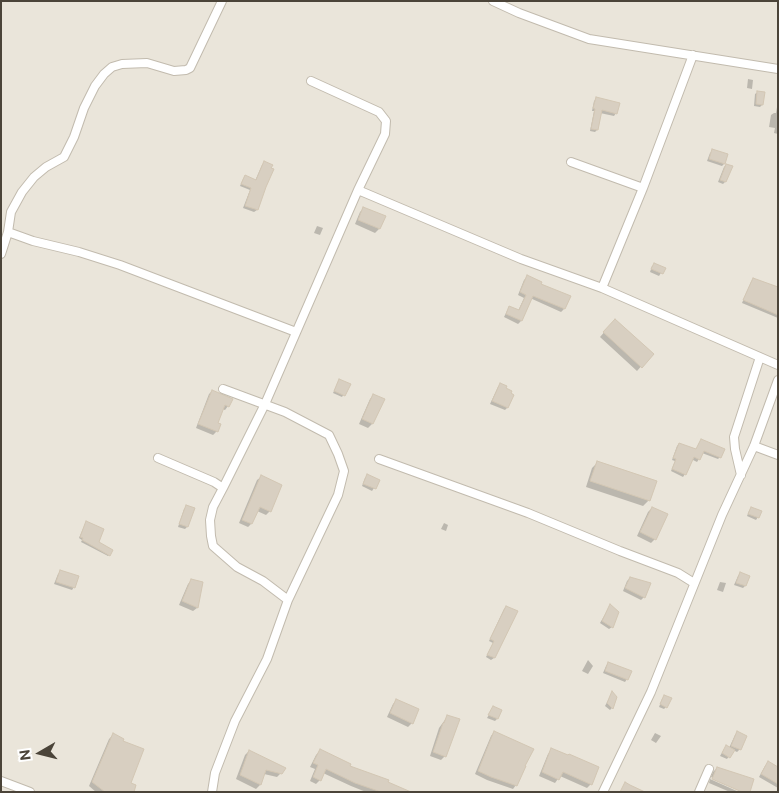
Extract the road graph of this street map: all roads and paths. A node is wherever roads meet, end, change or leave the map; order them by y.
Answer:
1 (222, 1) edge
2 (493, 1) edge
3 (693, 55) junction
4 (778, 69) edge
5 (311, 82) dead end
6 (572, 162) dead end
7 (643, 188) junction
8 (358, 190) junction
9 (8, 232) junction
10 (1, 254) edge
11 (602, 288) junction
12 (296, 332) junction
13 (760, 357) junction
14 (778, 365) edge
15 (778, 380) edge
16 (223, 389) dead end
17 (265, 404) junction
18 (754, 446) junction
19 (778, 455) edge
20 (158, 458) dead end
21 (379, 459) dead end
22 (741, 475) junction
23 (223, 488) junction
24 (694, 583) junction
25 (288, 600) junction
26 (709, 769) dead end
27 (1, 781) edge
28 (30, 792) edge
29 (212, 792) edge
30 (603, 792) edge
31 (699, 792) edge

1 - 9 street
2 - 3 street
3 - 4 street
3 - 7 street
5 - 8 street
6 - 7 street
7 - 11 street
8 - 11 street
8 - 12 street
9 - 10 street
9 - 12 street
11 - 13 street
12 - 17 street
13 - 14 street
13 - 22 street
15 - 18 street
16 - 17 street
17 - 23 street
17 - 25 street
18 - 19 street
18 - 22 street
20 - 23 street
21 - 24 street
22 - 24 street
23 - 25 street
24 - 30 street
25 - 29 street
26 - 31 street
27 - 28 street

